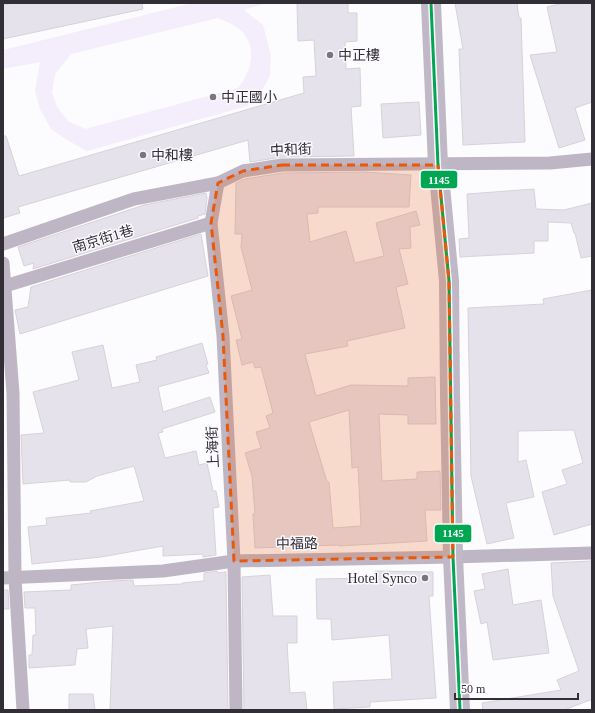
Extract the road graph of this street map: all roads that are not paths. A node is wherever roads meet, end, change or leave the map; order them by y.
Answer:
1 (431, 3) edge
2 (592, 159) edge
3 (438, 165) junction
4 (218, 183) junction
5 (211, 223) junction
6 (3, 244) edge
7 (3, 263) edge
8 (5, 286) junction
9 (592, 553) edge
10 (453, 557) junction
11 (234, 561) junction
12 (9, 578) edge
13 (23, 710) edge
14 (236, 710) edge
15 (460, 710) edge

1 - 3 main road
2 - 3 street, 中和街
3 - 4 street, 中和街
3 - 10 main road
4 - 5 street, 上海街
4 - 6 street, 中和街
5 - 8 street, 南京街1巷
5 - 11 street, 上海街
7 - 8 street
8 - 12 street
9 - 10 street, 中福路
10 - 11 street, 中福路
10 - 15 main road
11 - 12 street, 中福路
11 - 14 street, 上海街
12 - 13 street

